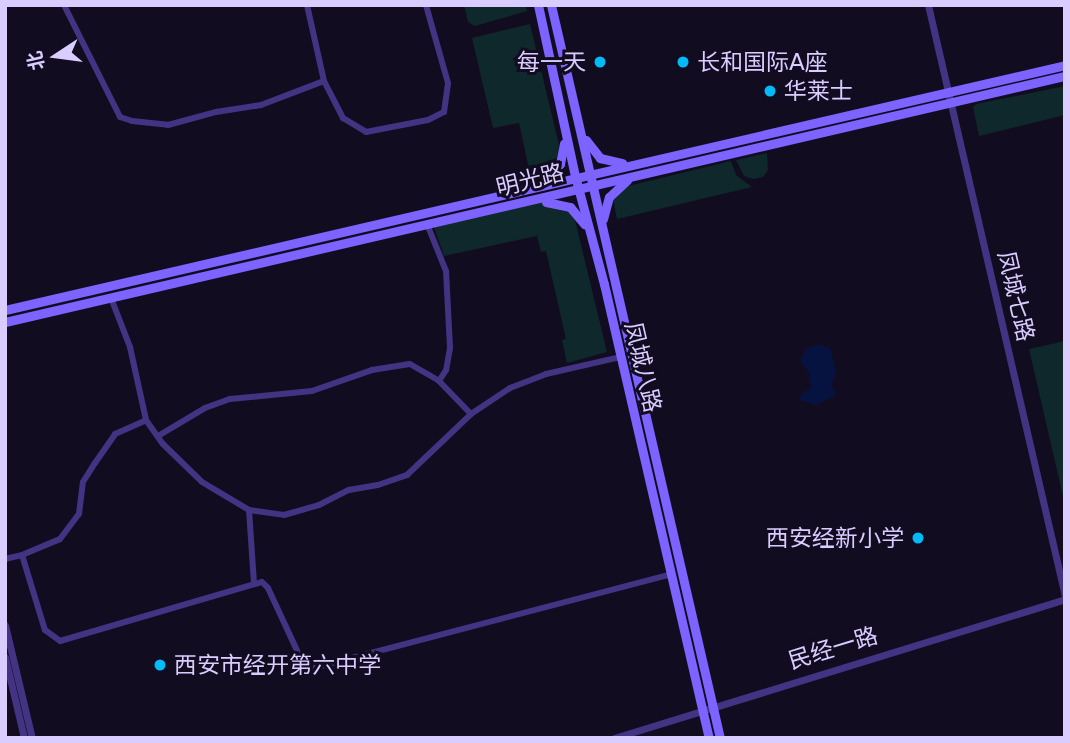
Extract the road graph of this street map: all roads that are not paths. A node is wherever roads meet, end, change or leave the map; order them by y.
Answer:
1 (64, 5) edge
2 (307, 5) edge
3 (426, 5) edge
4 (538, 5) edge
5 (551, 5) edge
6 (928, 5) edge
7 (1065, 65) edge
8 (1065, 76) edge
9 (324, 81) junction
10 (950, 97) junction
11 (577, 119) junction
12 (563, 123) junction
13 (634, 163) junction
14 (590, 173) junction
15 (637, 175) junction
16 (575, 176) junction
17 (593, 185) junction
18 (527, 187) junction
19 (579, 188) junction
20 (530, 201) junction
21 (427, 224) junction
22 (604, 235) junction
23 (592, 237) junction
24 (111, 298) junction
25 (5, 310) edge
26 (5, 322) edge
27 (621, 358) junction
28 (439, 381) junction
29 (471, 414) junction
30 (146, 420) junction
31 (158, 436) junction
32 (249, 510) junction
33 (22, 555) junction
34 (5, 559) edge
35 (672, 574) junction
36 (254, 584) junction
37 (1065, 598) edge
38 (5, 625) edge
39 (5, 657) edge
40 (712, 705) junction
41 (702, 709) junction
42 (24, 738) edge
43 (32, 738) edge
44 (614, 738) edge
45 (709, 738) edge
46 (720, 738) edge

1 - 9 street
2 - 9 street
3 - 9 street
4 - 12 main road, 凤城八路
5 - 11 main road, 凤城八路
6 - 10 street, 凤城七路
7 - 10 main road, 明光路
8 - 10 main road, 明光路
10 - 13 main road, 明光路
10 - 15 main road, 明光路
10 - 37 street, 凤城七路
11 - 13 main road
11 - 14 main road, 凤城八路
12 - 16 main road, 凤城八路
12 - 18 main road
13 - 14 main road, 明光路
14 - 16 main road, 明光路
14 - 17 main road, 凤城八路
15 - 17 main road, 明光路
15 - 22 main road
16 - 18 main road, 明光路
16 - 19 main road, 凤城八路
17 - 19 main road, 明光路
17 - 22 main road, 凤城八路
18 - 25 main road, 明光路
19 - 20 main road, 明光路
19 - 23 main road, 凤城八路
20 - 21 main road, 明光路
20 - 23 main road
21 - 24 main road, 明光路
21 - 28 street
22 - 40 main road, 凤城八路
23 - 27 main road, 凤城八路
24 - 26 main road, 明光路
24 - 30 street
27 - 29 street
27 - 35 main road, 凤城八路
28 - 29 street
28 - 31 street
29 - 32 street
30 - 31 street
30 - 33 street
31 - 32 street
32 - 36 street
33 - 34 street
33 - 36 street
35 - 36 street
35 - 41 main road, 凤城八路
37 - 40 street, 民经一路
38 - 43 street
39 - 42 street
40 - 41 street, 民经一路
40 - 46 main road, 凤城八路
41 - 44 street, 民经一路
41 - 45 main road, 凤城八路

